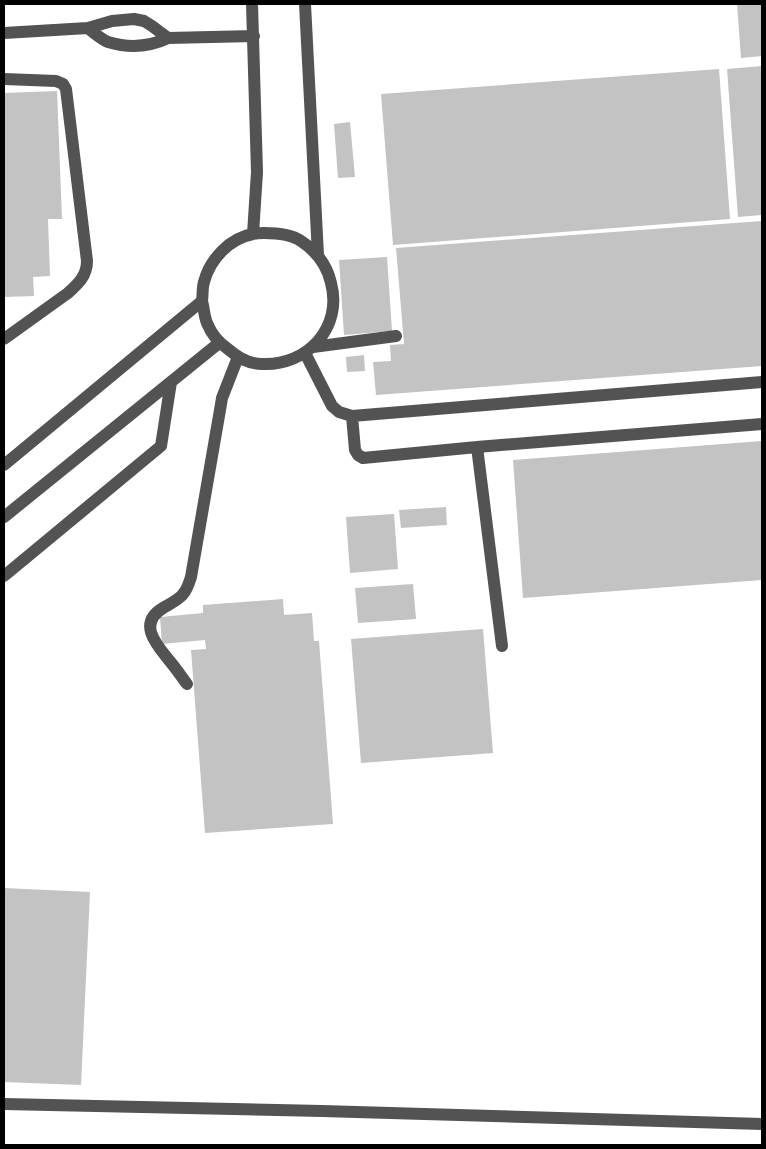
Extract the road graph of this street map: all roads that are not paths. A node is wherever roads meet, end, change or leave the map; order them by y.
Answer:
1 (252, 4) edge
2 (305, 4) edge
3 (88, 28) junction
4 (4, 34) edge
5 (254, 36) junction
6 (168, 38) junction
7 (4, 79) edge
8 (253, 234) junction
9 (318, 255) junction
10 (202, 301) junction
11 (396, 336) dead end
12 (4, 339) edge
13 (219, 343) junction
14 (309, 350) junction
15 (238, 357) junction
16 (171, 382) junction
17 (762, 382) edge
18 (352, 416) junction
19 (762, 424) edge
20 (477, 447) junction
21 (4, 465) edge
22 (4, 517) edge
23 (4, 575) edge
24 (502, 646) dead end
25 (187, 684) dead end
26 (4, 1104) edge
27 (762, 1124) edge

1 - 5 street
2 - 9 street
3 - 4 street
3 - 6 street
3 - 6 street
5 - 6 street
5 - 8 street
7 - 12 street
8 - 9 street
8 - 10 street
9 - 14 street
10 - 13 street
10 - 21 street
11 - 14 street
13 - 15 street
13 - 16 street
14 - 15 street
14 - 18 street
15 - 25 street
16 - 22 street
16 - 23 street
17 - 18 street
18 - 20 street
19 - 20 street
20 - 24 street
26 - 27 street

